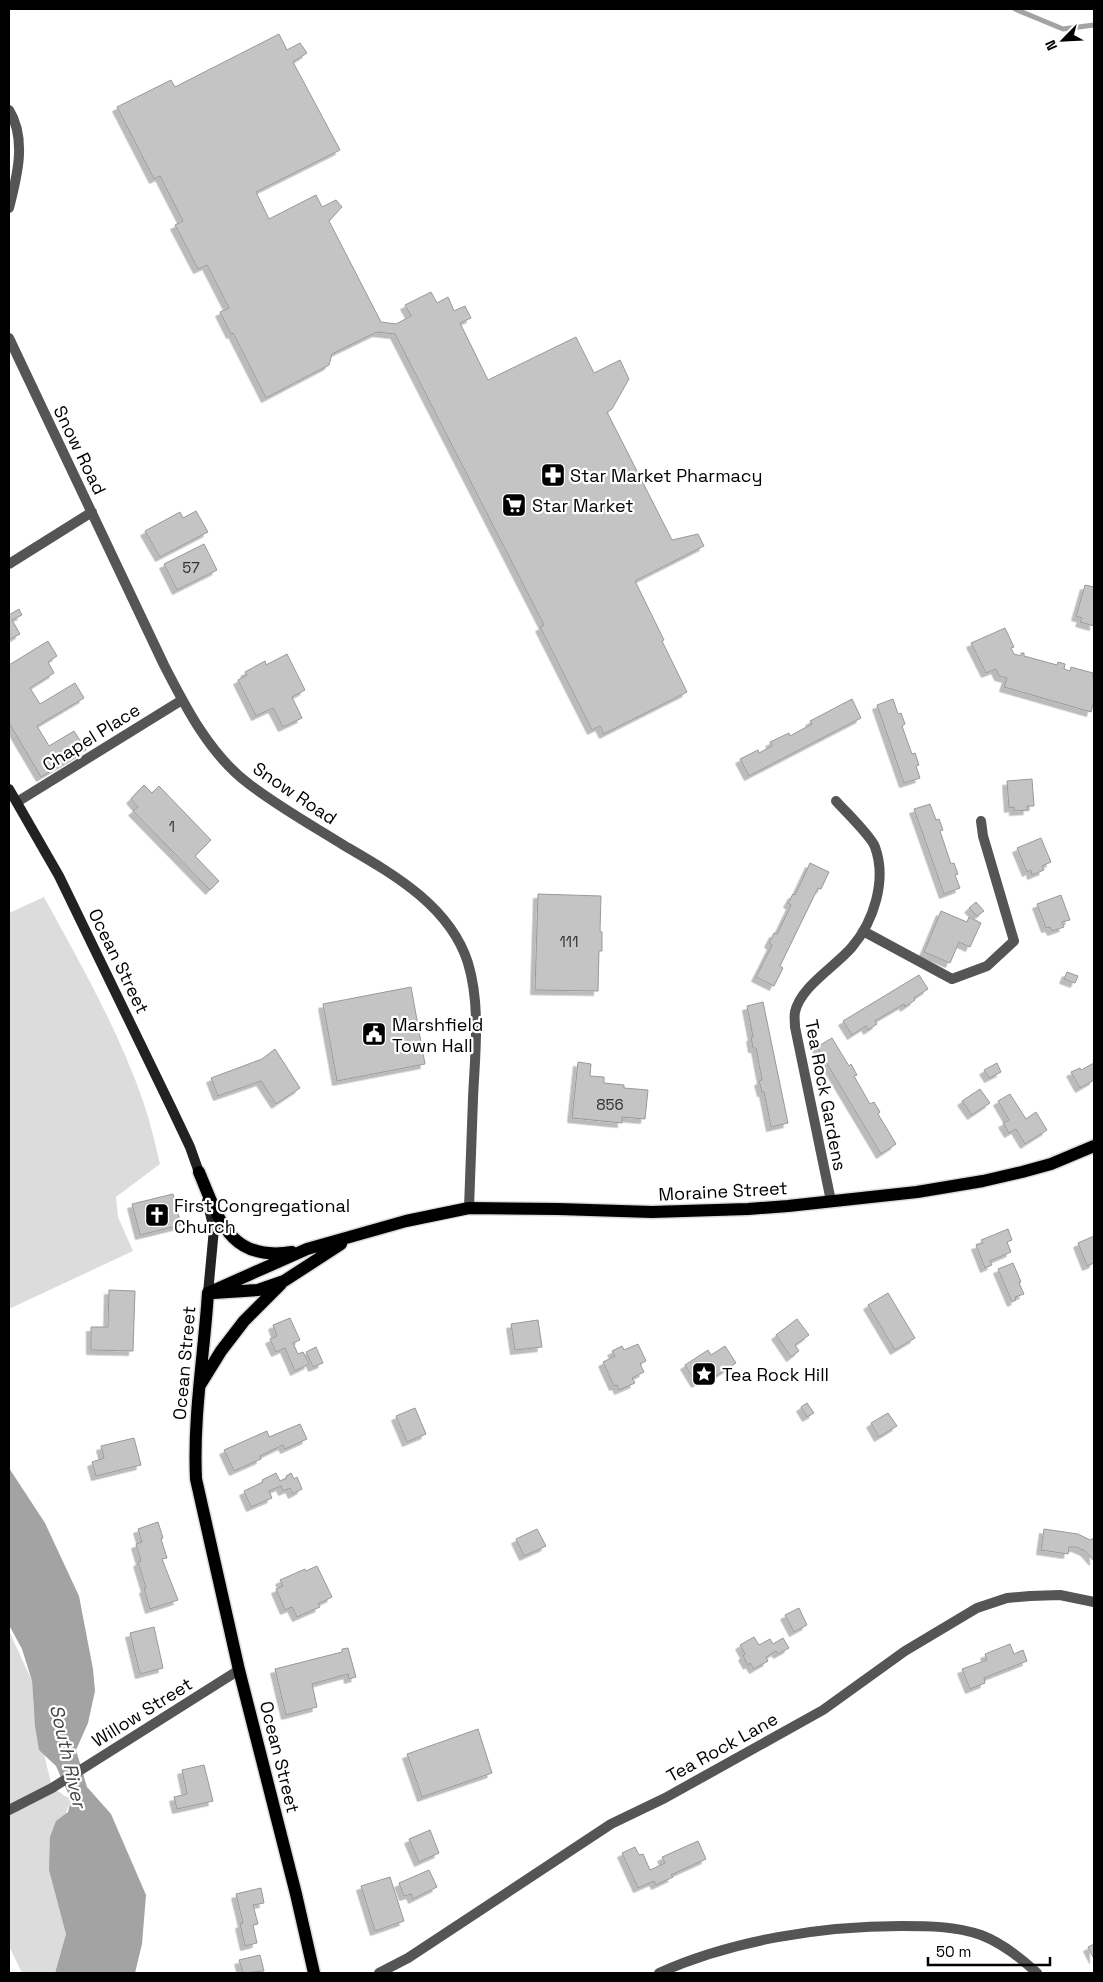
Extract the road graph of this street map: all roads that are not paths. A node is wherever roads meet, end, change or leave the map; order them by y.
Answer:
1 (9, 110) edge
2 (9, 208) edge
3 (9, 338) edge
4 (92, 512) junction
5 (9, 564) edge
6 (182, 700) junction
7 (9, 789) edge
8 (836, 801) dead end
9 (17, 802) junction
10 (981, 821) dead end
11 (863, 930) junction
12 (1094, 1146) edge
13 (200, 1172) junction
14 (830, 1201) junction
15 (469, 1208) junction
16 (350, 1238) junction
17 (307, 1249) junction
18 (284, 1281) junction
19 (208, 1293) junction
20 (198, 1388) junction
21 (1094, 1602) edge
22 (239, 1670) junction
23 (9, 1810) edge
24 (314, 1973) edge
25 (379, 1973) edge
26 (659, 1973) edge
27 (1037, 1973) edge

1 - 2 street
3 - 4 street, Snow Road
4 - 5 street
4 - 6 street, Snow Road
6 - 9 street, Chapel Place
6 - 15 street, Snow Road
7 - 9 main road, Ocean Street
8 - 11 street, Tea Rock Gardens
9 - 13 main road, Ocean Street
10 - 11 street
11 - 14 street, Tea Rock Gardens
12 - 14 main road, Moraine Street
13 - 17 main road
13 - 19 main road, Ocean Street
14 - 15 main road, Moraine Street
15 - 16 main road, Moraine Street
16 - 17 main road, Moraine Street
16 - 18 main road, Moraine Street
17 - 19 main road, Moraine Street
18 - 19 main road, Moraine Street
18 - 20 main road
19 - 20 main road, Ocean Street
20 - 22 main road, Ocean Street
21 - 25 street, Tea Rock Lane
22 - 23 street, Willow Street
22 - 24 main road, Ocean Street
26 - 27 street

